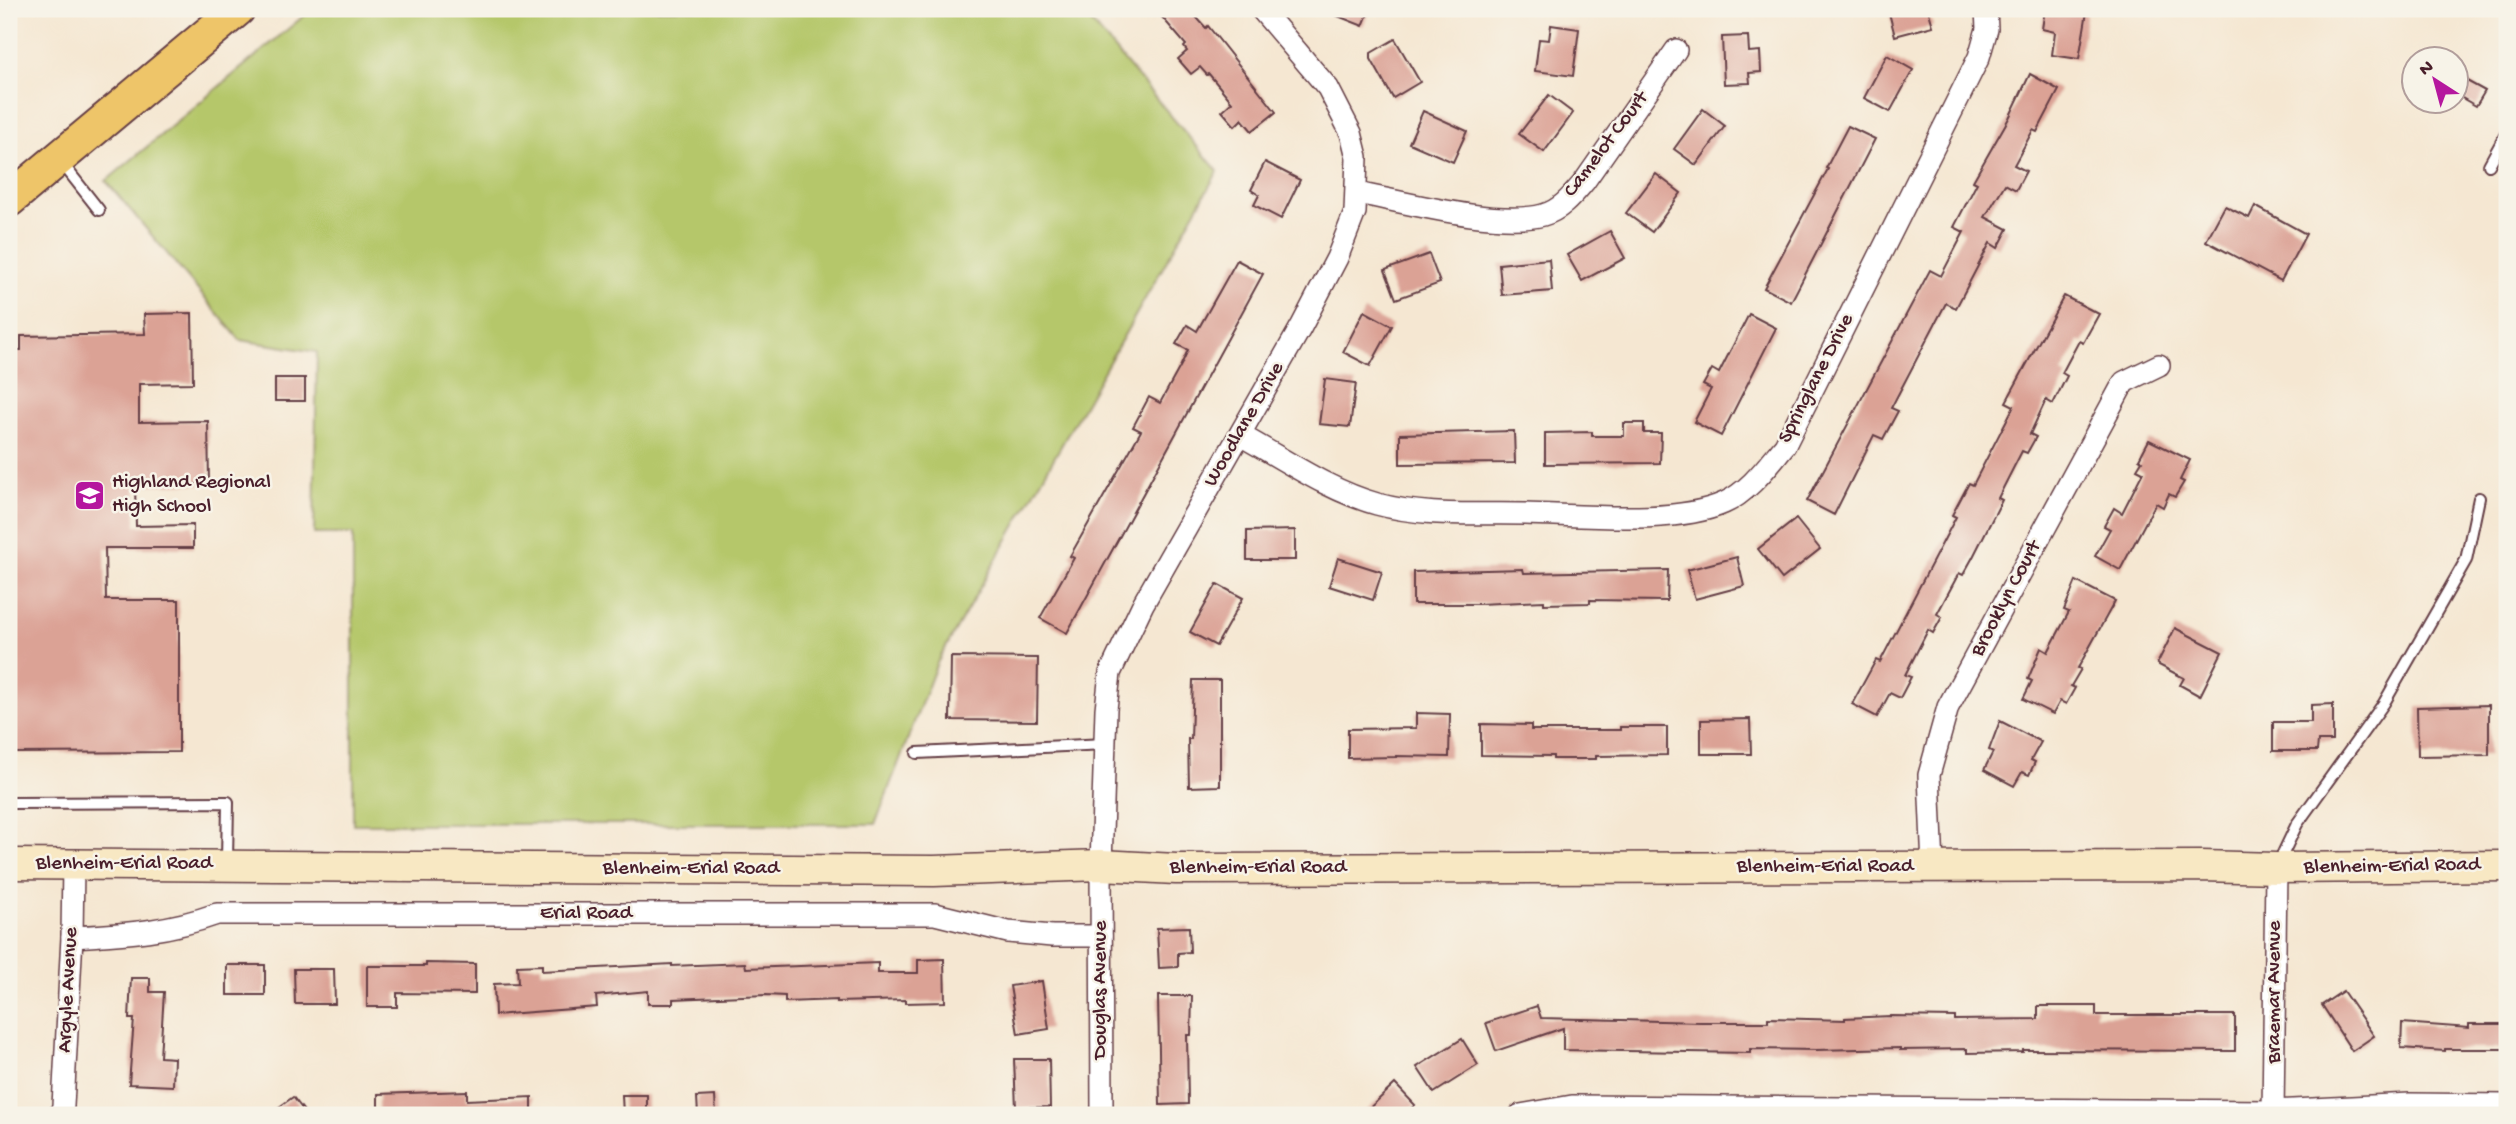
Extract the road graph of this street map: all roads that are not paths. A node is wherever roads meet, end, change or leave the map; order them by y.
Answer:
1 (238, 9) edge
2 (1261, 9) edge
3 (1986, 9) edge
4 (1676, 50) dead end
5 (2507, 132) edge
6 (58, 158) junction
7 (2489, 165) dead end
8 (1357, 193) junction
9 (9, 200) edge
10 (99, 210) dead end
11 (2158, 365) dead end
12 (1240, 435) junction
13 (2479, 498) dead end
14 (1105, 744) junction
15 (917, 753) dead end
16 (9, 803) edge
17 (9, 864) edge
18 (73, 864) junction
19 (226, 865) junction
20 (1101, 865) junction
21 (2507, 866) edge
22 (1933, 867) junction
23 (2276, 868) junction
24 (1101, 936) junction
25 (72, 937) junction
26 (2507, 1105) edge
27 (1831, 1112) edge
28 (2273, 1113) edge
29 (61, 1115) edge
30 (1102, 1115) edge
31 (1520, 1115) edge

1 - 6 main road
2 - 8 street, Woodlane Drive
3 - 12 street, Springlane Drive
4 - 8 street, Camelot Court
5 - 7 lane
6 - 9 main road
6 - 10 lane
8 - 12 street, Woodlane Drive
11 - 22 street, Brooklyn Court
12 - 14 street, Woodlane Drive
13 - 23 lane
14 - 15 lane
14 - 20 street, Woodlane Drive
16 - 19 lane
17 - 18 main road, Blenheim-Erial Road
18 - 19 main road, Blenheim-Erial Road
18 - 25 street, Argyle Avenue
19 - 20 main road, Blenheim-Erial Road
20 - 22 main road, Blenheim-Erial Road
20 - 24 street, Douglas Avenue
21 - 23 main road, Blenheim-Erial Road
22 - 23 main road, Blenheim-Erial Road
23 - 28 street, Braemar Avenue
24 - 25 street, Erial Road
24 - 30 street, Douglas Avenue
25 - 29 street, Argyle Avenue
26 - 28 street
27 - 28 street
27 - 31 street

